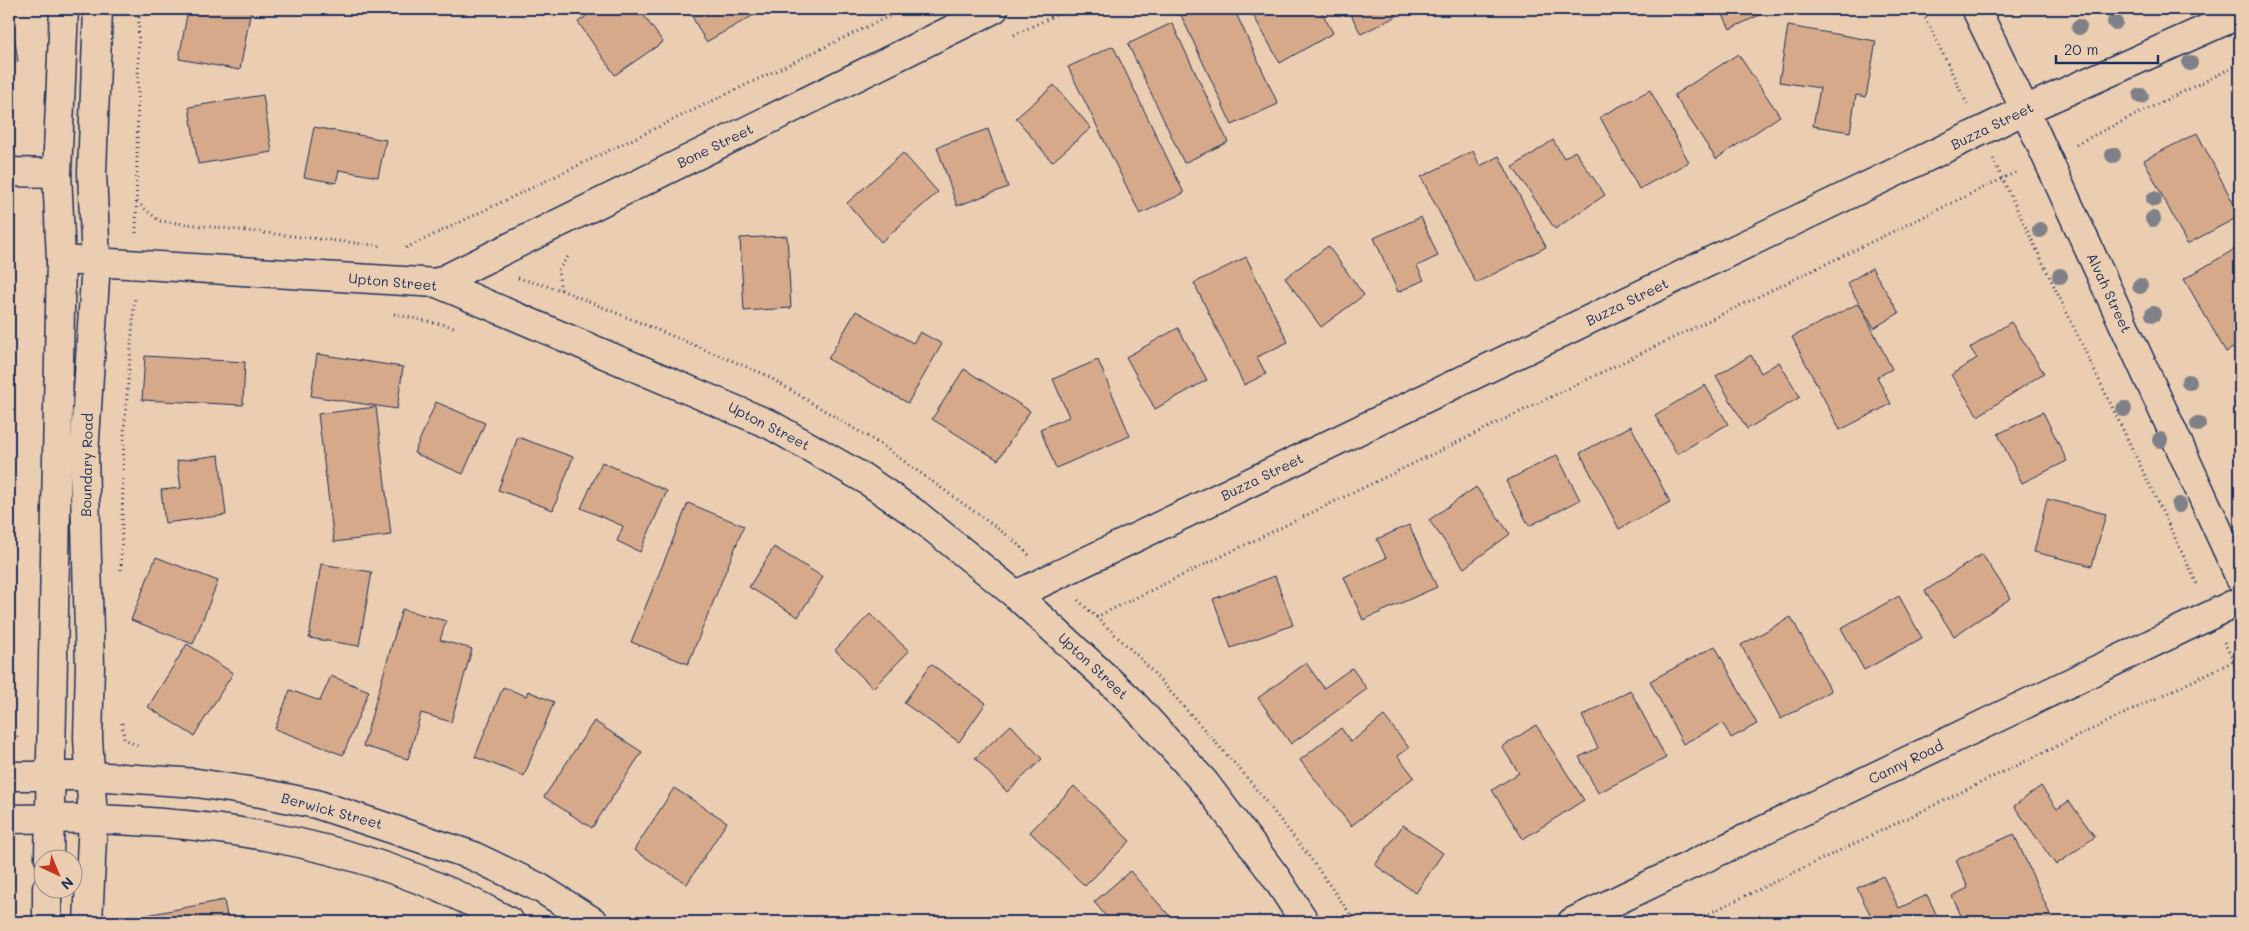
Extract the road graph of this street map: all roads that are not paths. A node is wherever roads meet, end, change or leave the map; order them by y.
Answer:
1 (64, 9) edge
2 (98, 9) edge
3 (994, 9) edge
4 (1976, 9) edge
5 (2240, 14) edge
6 (2025, 110) junction
7 (9, 172) edge
8 (57, 173) junction
9 (61, 260) junction
10 (96, 262) junction
11 (437, 284) junction
12 (2240, 578) edge
13 (1016, 595) junction
14 (2240, 601) edge
15 (9, 776) edge
16 (92, 776) junction
17 (49, 777) junction
18 (49, 818) junction
19 (9, 819) edge
20 (93, 819) junction
21 (49, 848) edge
22 (47, 898) edge
23 (47, 922) edge
24 (88, 922) edge
25 (510, 922) edge
26 (594, 922) edge
27 (1305, 922) edge
28 (1572, 922) edge

1 - 8 street
2 - 10 street, Boundary Road
3 - 11 street, Bone Street
4 - 6 street, Alvah Street
5 - 6 street, Buzza Street
6 - 12 street, Alvah Street
6 - 13 street, Buzza Street
7 - 8 street
8 - 9 street
9 - 10 street, Upton Street
9 - 17 street
10 - 11 street, Upton Street
10 - 16 street, Boundary Road
11 - 13 street, Upton Street
13 - 27 street, Upton Street
14 - 28 street, Canny Road
15 - 17 street, Berwick Street
16 - 17 street, Berwick Street
16 - 20 street, Boundary Road
16 - 26 street, Berwick Street
17 - 18 street
18 - 19 street
18 - 20 street
18 - 21 street
20 - 24 street, Boundary Road
20 - 25 street
22 - 23 street

